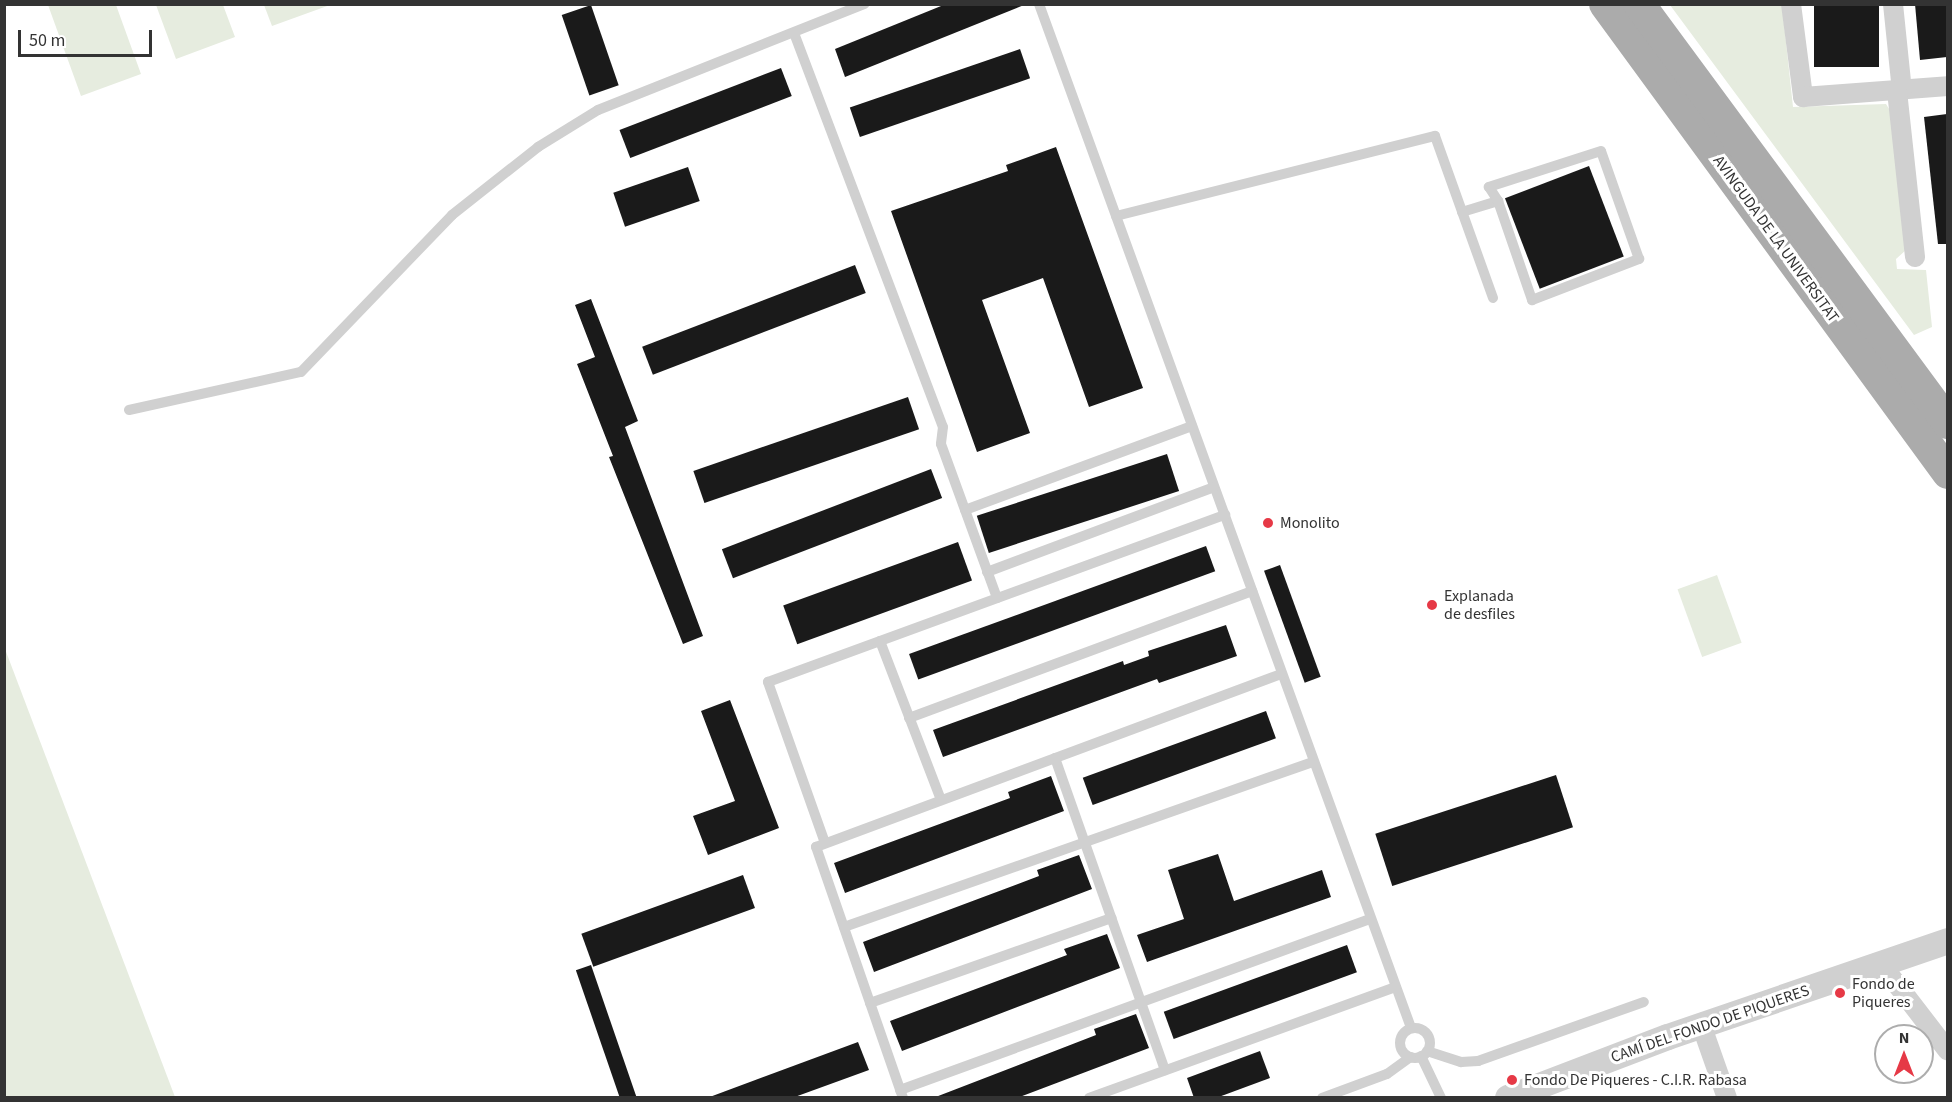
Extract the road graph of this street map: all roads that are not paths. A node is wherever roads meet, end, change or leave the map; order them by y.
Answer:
1 (866, 4) edge
2 (1039, 4) edge
3 (1605, 4) edge
4 (1639, 4) edge
5 (1791, 4) edge
6 (1893, 4) edge
7 (794, 33) junction
8 (1947, 86) edge
9 (1900, 91) junction
10 (1498, 201) junction
11 (1462, 212) junction
12 (1116, 216) junction
13 (1915, 257) dead end
14 (1493, 298) dead end
15 (129, 410) dead end
16 (1947, 423) edge
17 (1192, 426) junction
18 (1947, 473) edge
19 (1214, 487) junction
20 (965, 510) junction
21 (1225, 515) junction
22 (987, 572) junction
23 (1252, 591) junction
24 (997, 598) junction
25 (880, 641) junction
26 (1281, 674) junction
27 (909, 718) junction
28 (1055, 758) junction
29 (1313, 762) junction
30 (941, 800) junction
31 (1083, 841) junction
32 (825, 843) junction
33 (1111, 918) junction
34 (1371, 919) junction
35 (844, 927) junction
36 (1947, 941) edge
37 (1882, 965) junction
38 (1396, 987) junction
39 (1142, 1002) junction
40 (1644, 1002) dead end
41 (870, 1004) junction
42 (1702, 1027) junction
43 (1411, 1028) junction
44 (1947, 1051) edge
45 (1420, 1055) junction
46 (1165, 1070) junction
47 (902, 1094) edge
48 (1089, 1098) edge
49 (1322, 1098) edge
50 (1441, 1098) edge
51 (1508, 1098) edge
52 (1727, 1098) edge

1 - 7 lane
2 - 12 lane
3 - 18 main road, AVINGUDA DE LA UNIVERSITAT
4 - 16 main road, AVINGUDA DE LA UNIVERSITAT
5 - 9 street
6 - 9 street
7 - 15 lane
7 - 20 lane
8 - 9 street
9 - 13 street
10 - 10 lane
10 - 11 lane
11 - 12 lane
11 - 14 lane
12 - 17 lane
17 - 19 lane
17 - 20 lane
19 - 21 lane
19 - 22 lane
20 - 22 lane
21 - 23 lane
21 - 24 lane
22 - 24 lane
23 - 26 lane
23 - 27 lane
24 - 25 lane
25 - 27 lane
25 - 32 lane
26 - 28 lane
26 - 29 lane
27 - 30 lane
28 - 30 lane
28 - 31 lane
29 - 31 lane
29 - 34 lane
30 - 32 lane
31 - 33 lane
31 - 35 lane
32 - 35 lane
33 - 39 lane
33 - 41 lane
34 - 38 lane
34 - 39 lane
35 - 41 lane
36 - 37 street, CAMÍ DEL FONDO DE PIQUERES
37 - 42 street, CAMÍ DEL FONDO DE PIQUERES
37 - 44 street
38 - 43 lane
38 - 46 lane
39 - 46 lane
39 - 47 lane
40 - 45 lane
41 - 47 lane
42 - 51 street, CAMÍ DEL FONDO DE PIQUERES
42 - 52 street
43 - 45 lane
43 - 45 lane
45 - 49 lane
45 - 50 lane
46 - 48 lane

